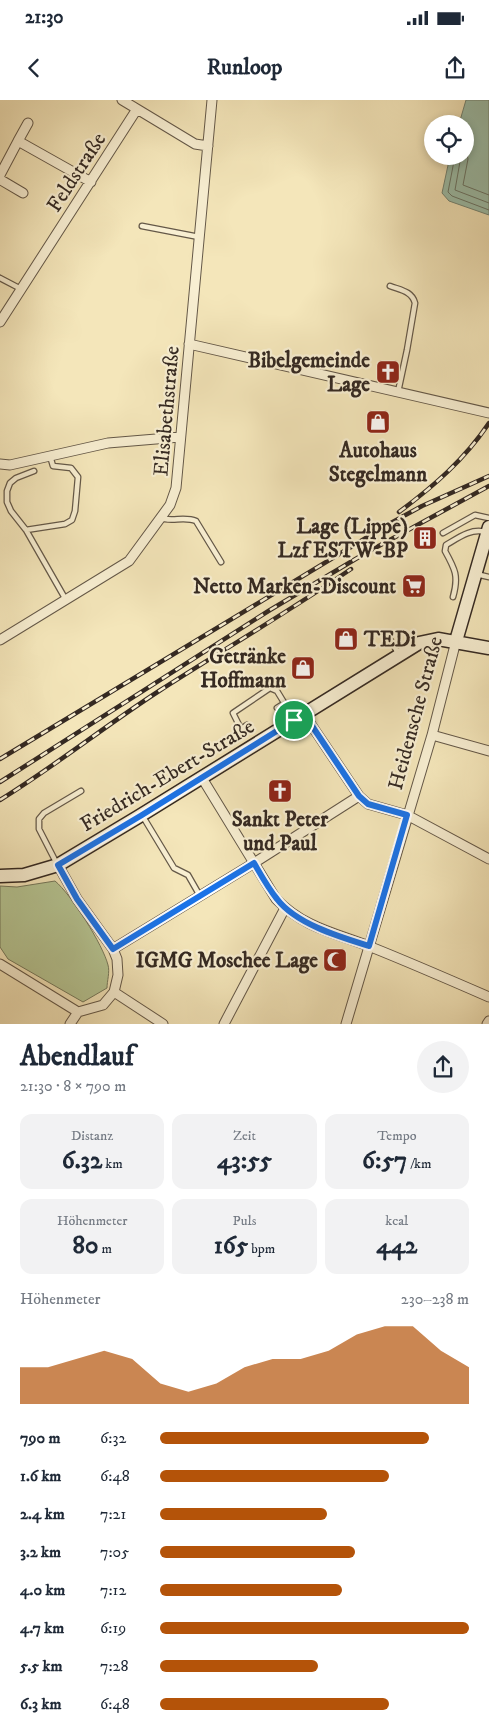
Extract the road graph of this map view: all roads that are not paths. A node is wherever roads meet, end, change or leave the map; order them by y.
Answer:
1 (122, 100) edge
2 (212, 100) edge
3 (137, 109) junction
4 (28, 123) dead end
5 (18, 141) junction
6 (208, 146) junction
7 (0, 176) edge
8 (91, 182) junction
9 (23, 193) dead end
10 (142, 226) dead end
11 (199, 237) junction
12 (0, 278) edge
13 (390, 286) dead end
14 (22, 289) junction
15 (1, 320) edge
16 (189, 344) junction
17 (398, 392) junction
18 (489, 413) edge
19 (180, 437) junction
20 (50, 456) junction
21 (0, 464) edge
22 (34, 471) dead end
23 (160, 518) junction
24 (489, 518) edge
25 (26, 530) junction
26 (488, 530) edge
27 (443, 533) dead end
28 (220, 562) dead end
29 (474, 573) junction
30 (489, 577) edge
31 (453, 597) dead end
32 (66, 600) junction
33 (387, 634) dead end
34 (0, 640) edge
35 (456, 641) junction
36 (489, 648) edge
37 (399, 656) junction
38 (285, 703) junction
39 (277, 708) dead end
40 (299, 717) junction
41 (247, 725) dead end
42 (432, 735) junction
43 (489, 751) edge
44 (202, 778) junction
45 (81, 790) dead end
46 (359, 796) junction
47 (142, 815) junction
48 (407, 815) junction
49 (489, 859) edge
50 (254, 863) junction
51 (58, 865) junction
52 (0, 876) edge
53 (200, 896) junction
54 (285, 908) junction
55 (369, 946) junction
56 (113, 949) junction
57 (0, 964) edge
58 (114, 992) junction
59 (489, 997) edge
60 (78, 1012) junction
61 (70, 1024) edge
62 (163, 1024) edge
63 (224, 1024) edge
64 (346, 1024) edge

1 - 3 street
2 - 6 street, Elisabethstraße
3 - 6 street
3 - 8 street, Feldstraße
4 - 5 street
5 - 7 street
5 - 8 street
6 - 11 street, Elisabethstraße
7 - 9 street
8 - 14 street, Feldstraße
10 - 11 lane
11 - 16 street, Elisabethstraße
12 - 14 lane
13 - 17 lane
14 - 15 street, Feldstraße
16 - 17 street
16 - 19 street, Elisabethstraße
17 - 18 street
19 - 20 street
19 - 23 street, Elisabethstraße
20 - 21 street
20 - 25 lane
22 - 25 lane
23 - 28 lane
23 - 32 street, Elisabethstraße
24 - 27 lane
25 - 32 lane
26 - 29 main road, Heidensche Straße
26 - 31 lane
29 - 30 lane
29 - 35 main road, Heidensche Straße
32 - 34 street, Elisabethstraße
33 - 37 lane
35 - 36 main road, Friedrich-Ebert-Straße
35 - 37 main road, Friedrich-Ebert-Straße
35 - 42 street, Heidensche Straße
37 - 40 main road, Friedrich-Ebert-Straße
38 - 39 lane
38 - 40 lane
38 - 41 lane
40 - 44 main road, Friedrich-Ebert-Straße
40 - 46 street
42 - 43 street
42 - 48 street, Heidensche Straße
44 - 47 main road, Friedrich-Ebert-Straße
44 - 50 street
45 - 51 lane
46 - 48 street
46 - 50 street
47 - 51 main road, Friedrich-Ebert-Straße
47 - 53 lane
48 - 49 street
48 - 55 street, Heidensche Straße
50 - 53 street
50 - 54 street
51 - 52 main road, Friedrich-Ebert-Straße
51 - 56 street
53 - 56 street
54 - 55 street
54 - 63 street
55 - 59 street
55 - 64 street, Heidensche Straße
56 - 58 street
57 - 60 street
58 - 60 street
58 - 62 street
60 - 61 street

